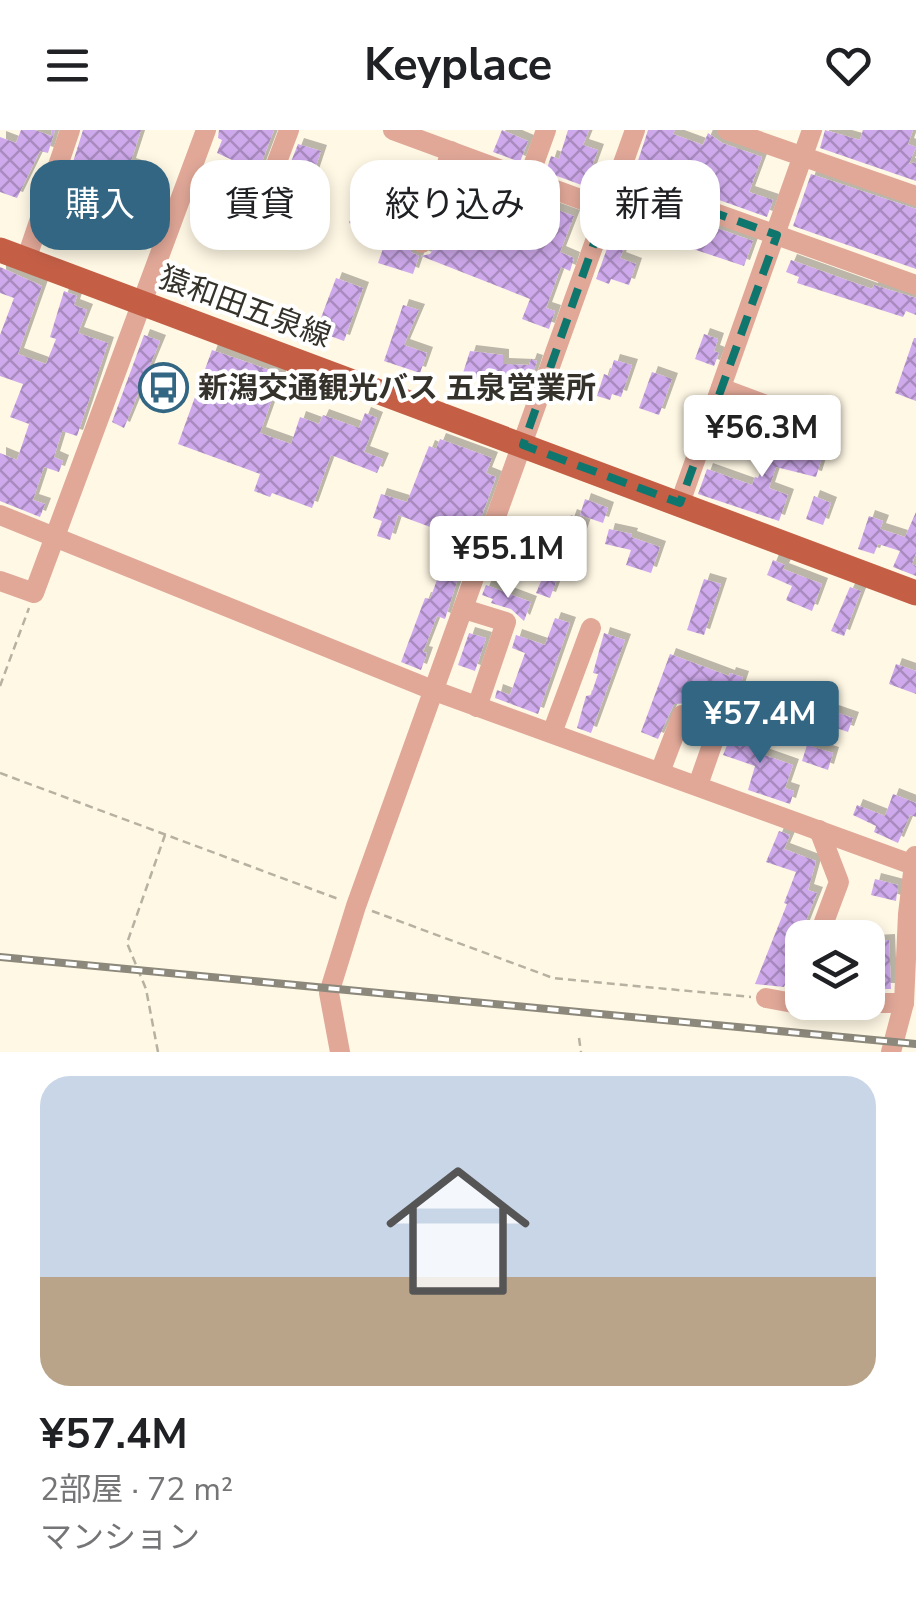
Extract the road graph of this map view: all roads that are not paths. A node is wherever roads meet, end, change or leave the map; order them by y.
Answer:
1 (70, 130) edge
2 (206, 130) edge
3 (289, 130) edge
4 (393, 130) edge
5 (546, 130) edge
6 (635, 130) edge
7 (727, 130) edge
8 (812, 130) edge
9 (451, 151) junction
10 (803, 158) junction
11 (278, 160) edge
12 (448, 160) edge
13 (475, 160) edge
14 (535, 160) edge
15 (624, 160) edge
16 (916, 196) edge
17 (720, 215) edge
18 (777, 235) junction
19 (0, 250) edge
20 (593, 250) edge
21 (26, 260) junction
22 (916, 285) edge
23 (140, 302) junction
24 (721, 388) junction
25 (817, 424) dead end
26 (523, 445) junction
27 (680, 502) junction
28 (0, 515) edge
29 (53, 536) junction
30 (0, 581) edge
31 (916, 594) edge
32 (464, 609) junction
33 (591, 628) dead end
34 (435, 691) junction
35 (478, 707) junction
36 (725, 708) dead end
37 (682, 715) dead end
38 (552, 734) junction
39 (660, 772) junction
40 (698, 785) junction
41 (819, 830) junction
42 (915, 861) edge
43 (825, 920) edge
44 (766, 998) road end
45 (785, 1001) edge
46 (885, 1003) edge
47 (904, 1003) junction
48 (340, 1052) edge
49 (892, 1052) edge

1 - 21 street
2 - 23 street
3 - 11 street
4 - 9 street
5 - 14 street
6 - 15 street
7 - 10 street
8 - 10 street
9 - 12 street
9 - 13 street
10 - 16 street
10 - 18 street
17 - 18 street
18 - 22 street
18 - 24 street
19 - 21 main road, 猿和田五泉線
20 - 26 street
21 - 23 main road, 猿和田五泉線
23 - 26 main road, 猿和田五泉線
23 - 29 street
24 - 25 street
24 - 27 street
26 - 27 main road, 猿和田五泉線
26 - 32 street
27 - 31 main road, 猿和田五泉線
28 - 29 street
29 - 30 street
29 - 34 street
32 - 34 street
32 - 35 street
33 - 38 street
34 - 35 street
34 - 48 street
35 - 38 street
36 - 40 street
37 - 39 street
38 - 39 street
39 - 40 street
40 - 41 street
41 - 42 street
41 - 43 street
42 - 47 street
44 - 45 street
46 - 47 street
47 - 49 street

